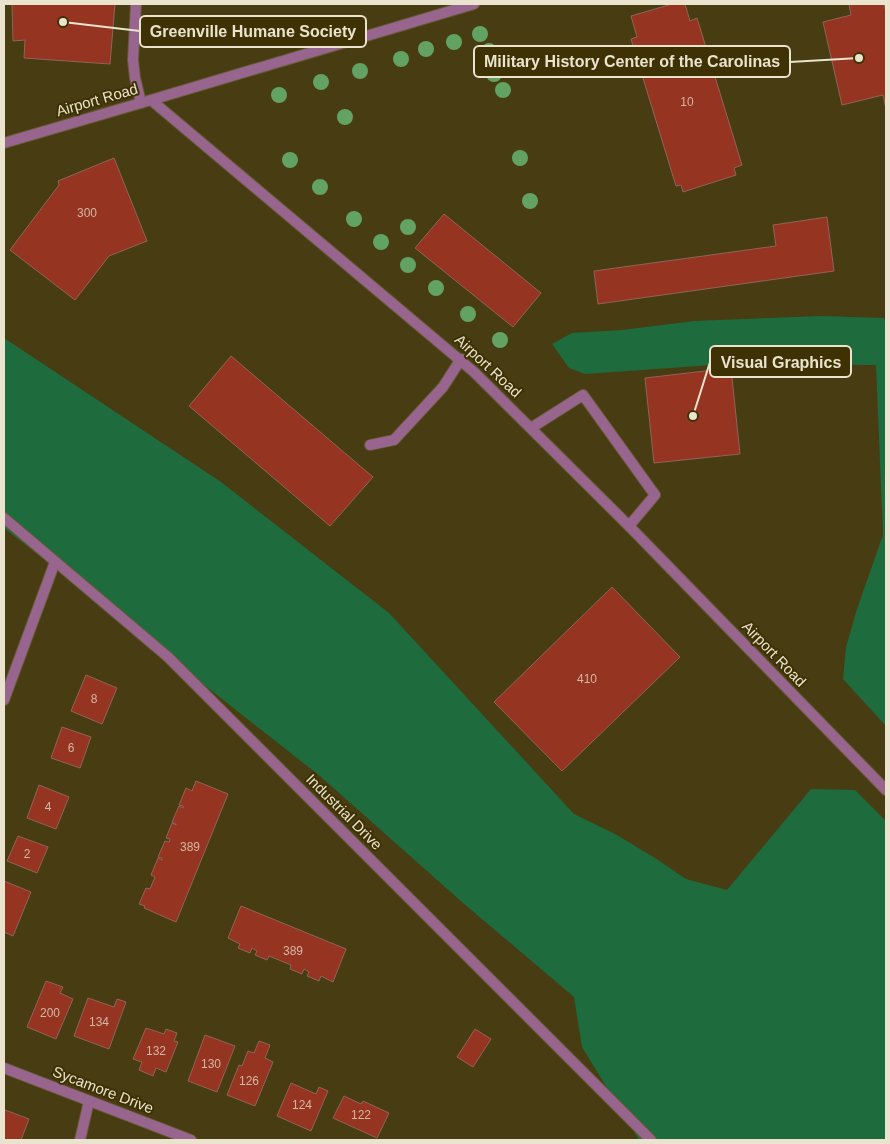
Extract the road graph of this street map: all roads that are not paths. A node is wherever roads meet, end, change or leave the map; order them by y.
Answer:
1 (136, 4) edge
2 (474, 4) edge
3 (146, 102) junction
4 (4, 143) edge
5 (461, 359) junction
6 (531, 428) junction
7 (370, 445) dead end
8 (4, 518) edge
9 (629, 526) junction
10 (56, 562) junction
11 (4, 700) edge
12 (886, 790) edge
13 (4, 1068) edge
14 (89, 1101) junction
15 (80, 1140) edge
16 (191, 1140) edge
17 (651, 1140) edge

1 - 3 street
2 - 3 street
3 - 4 street, Airport Road
3 - 5 street, Airport Road
5 - 6 street, Airport Road
5 - 7 street
6 - 9 street, Airport Road
6 - 9 street
8 - 10 street, Industrial Drive
9 - 12 street, Airport Road
10 - 11 street
10 - 17 street, Industrial Drive
13 - 14 street, Sycamore Drive
14 - 15 street
14 - 16 street, Sycamore Drive

